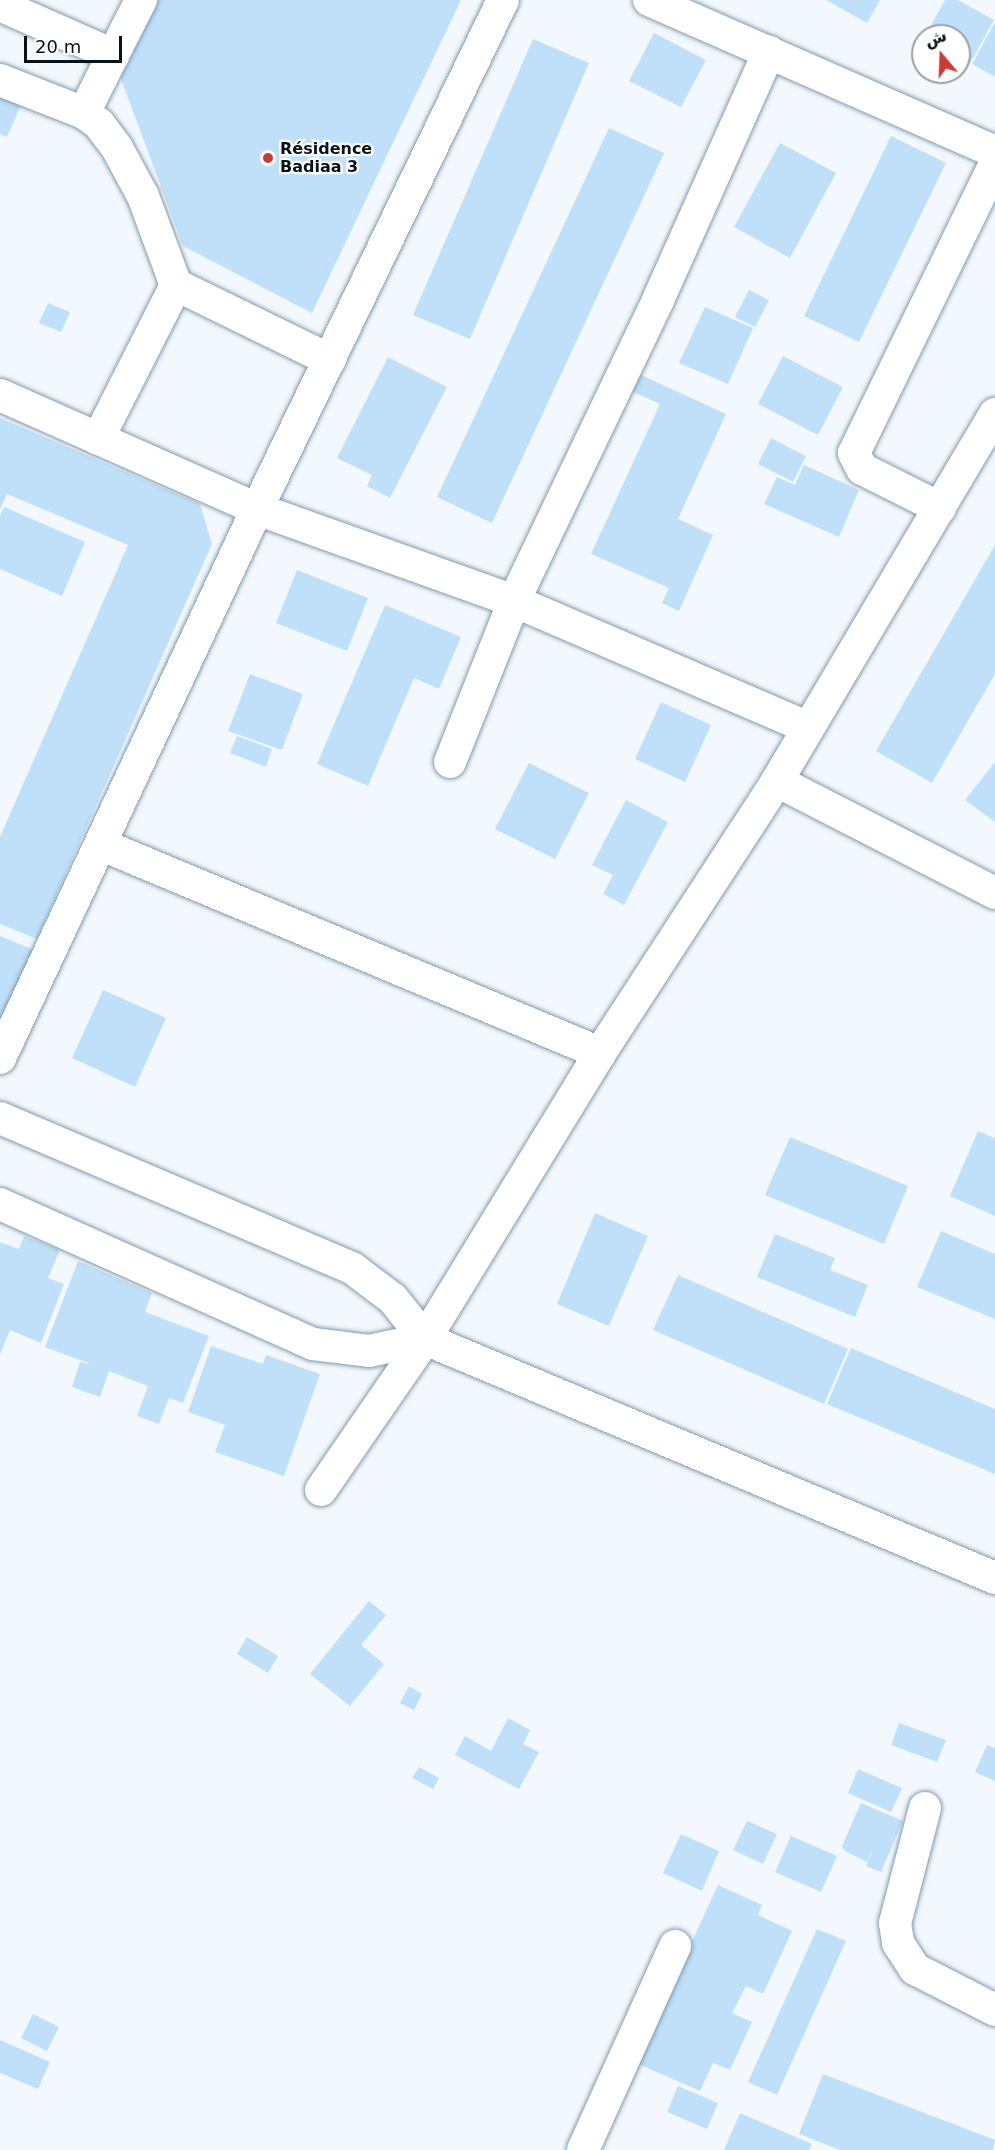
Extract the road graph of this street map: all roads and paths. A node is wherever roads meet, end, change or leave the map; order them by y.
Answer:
1 (141, 0) edge
2 (503, 0) edge
3 (649, 0) edge
4 (0, 5) edge
5 (770, 52) junction
6 (113, 55) junction
7 (0, 80) edge
8 (84, 113) junction
9 (995, 152) edge
10 (995, 164) edge
11 (176, 285) junction
12 (330, 360) junction
13 (0, 395) edge
14 (995, 414) edge
15 (98, 439) junction
16 (940, 508) junction
17 (257, 509) junction
18 (514, 601) junction
19 (807, 727) junction
20 (450, 762) dead end
21 (777, 781) junction
22 (102, 845) junction
23 (995, 893) edge
24 (600, 1053) junction
25 (0, 1059) edge
26 (0, 1118) edge
27 (0, 1204) edge
28 (424, 1339) junction
29 (321, 1491) dead end
30 (995, 1578) edge
31 (925, 1808) dead end
32 (675, 1946) dead end
33 (995, 2010) edge
34 (582, 2150) edge

1 - 6 street
2 - 12 street
3 - 5 street
4 - 6 street
5 - 9 street
5 - 18 street
6 - 8 street
7 - 8 street
8 - 11 street
10 - 16 street
11 - 12 street
11 - 15 street
12 - 17 street
13 - 15 street
14 - 16 street
15 - 17 street
16 - 19 street
17 - 18 street
17 - 22 street
18 - 19 street
18 - 20 street
19 - 21 street
21 - 23 street
21 - 24 street
22 - 24 street
22 - 25 street
24 - 28 street
26 - 28 street
27 - 28 street
28 - 29 street
28 - 30 street
31 - 33 street
32 - 34 street

